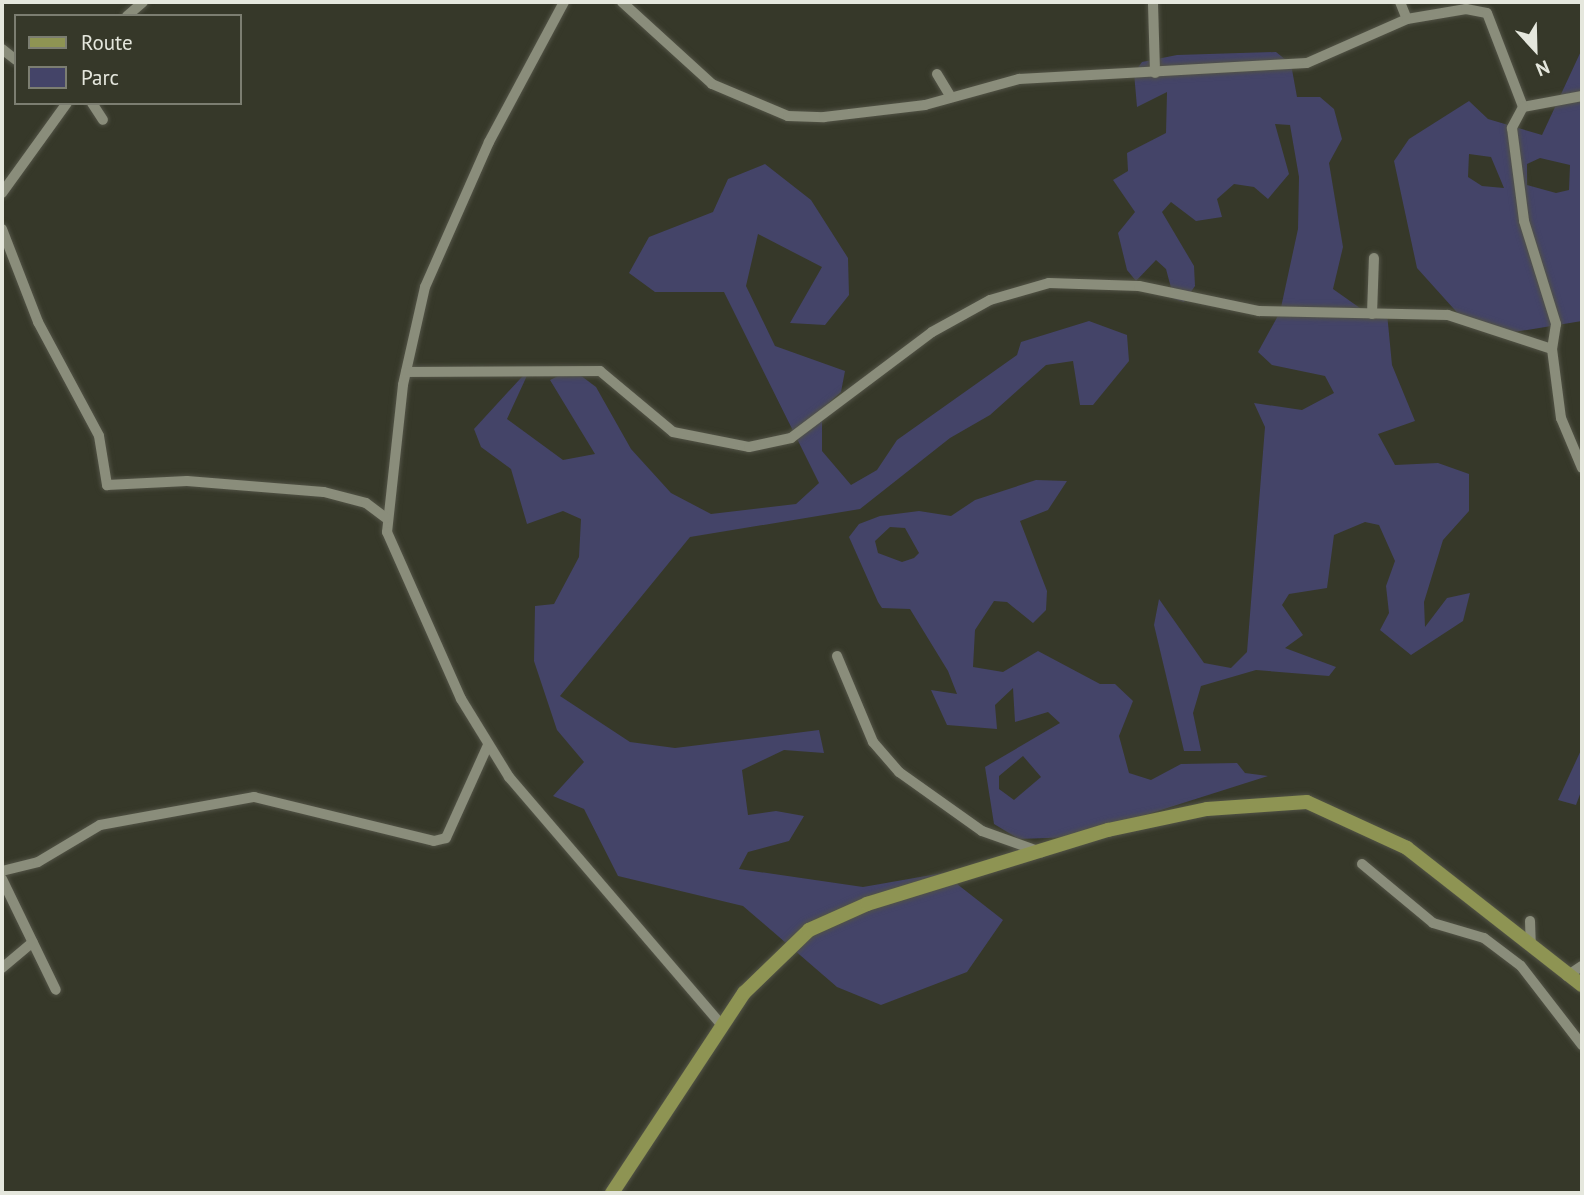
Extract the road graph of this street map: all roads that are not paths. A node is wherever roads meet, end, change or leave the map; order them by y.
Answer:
1 (143, 2) edge
2 (564, 2) edge
3 (622, 2) edge
4 (1400, 2) edge
5 (1153, 4) dead end
6 (129, 14) edge
7 (1407, 19) junction
8 (1155, 73) junction
9 (937, 74) dead end
10 (1582, 96) edge
11 (951, 97) junction
12 (67, 105) edge
13 (94, 105) edge
14 (1523, 107) junction
15 (103, 120) dead end
16 (2, 193) edge
17 (2, 229) edge
18 (1374, 258) dead end
19 (1372, 314) junction
20 (1552, 349) junction
21 (406, 372) junction
22 (1582, 468) edge
23 (386, 518) junction
24 (837, 656) dead end
25 (488, 745) junction
26 (1041, 852) junction
27 (1362, 864) dead end
28 (2, 871) edge
29 (2, 879) edge
30 (1530, 921) dead end
31 (33, 942) junction
32 (1531, 946) junction
33 (1582, 966) edge
34 (2, 968) edge
35 (1567, 975) junction
36 (1582, 985) edge
37 (56, 990) dead end
38 (720, 1024) junction
39 (1582, 1045) edge
40 (612, 1193) edge

1 - 6 street
2 - 21 street
3 - 11 street
4 - 7 street
5 - 8 street
7 - 8 street
7 - 14 street
8 - 11 street
9 - 11 street
10 - 14 street
12 - 16 street
13 - 15 street
14 - 20 street
17 - 23 street
18 - 19 street
19 - 20 street
19 - 21 street
20 - 22 street
21 - 23 street
23 - 25 street
24 - 26 street
25 - 28 street
25 - 38 street
26 - 32 main road
26 - 38 main road
27 - 39 street
29 - 31 street
30 - 32 street
31 - 34 street
31 - 37 street
32 - 35 main road
33 - 35 street
35 - 36 main road
38 - 40 main road

